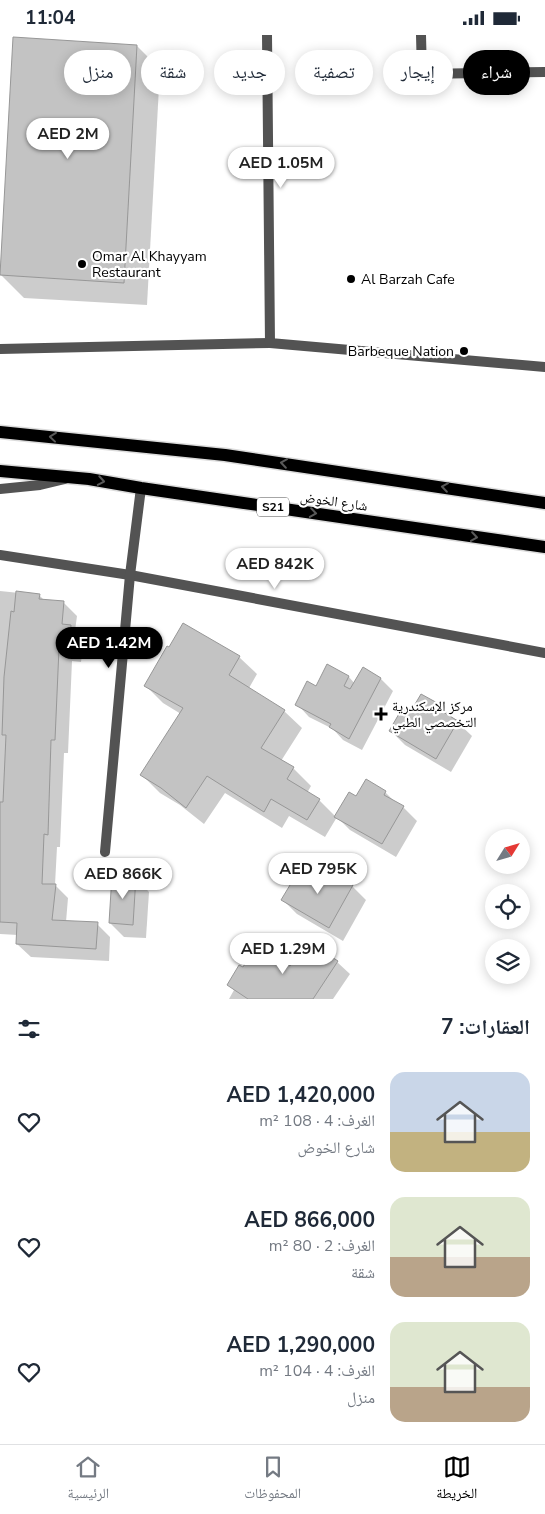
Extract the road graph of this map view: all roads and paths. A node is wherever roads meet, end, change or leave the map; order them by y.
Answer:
1 (267, 35) edge
2 (421, 35) edge
3 (545, 73) edge
4 (270, 343) junction
5 (0, 349) edge
6 (545, 367) edge
7 (0, 432) edge
8 (0, 471) edge
9 (71, 477) junction
10 (141, 488) junction
11 (0, 489) edge
12 (545, 503) edge
13 (545, 547) edge
14 (0, 555) edge
15 (130, 575) junction
16 (545, 653) edge
17 (105, 852) dead end

1 - 4 street
2 - 3 street
4 - 5 street
4 - 6 street
12 -> 7 main road
8 - 9 main road, شارع الخوض / S21
9 -> 10 main road, شارع الخوض / S21
9 - 11 street
10 -> 13 main road, شارع الخوض / S21
10 - 15 street
14 - 15 street
15 - 16 street
15 - 17 street

